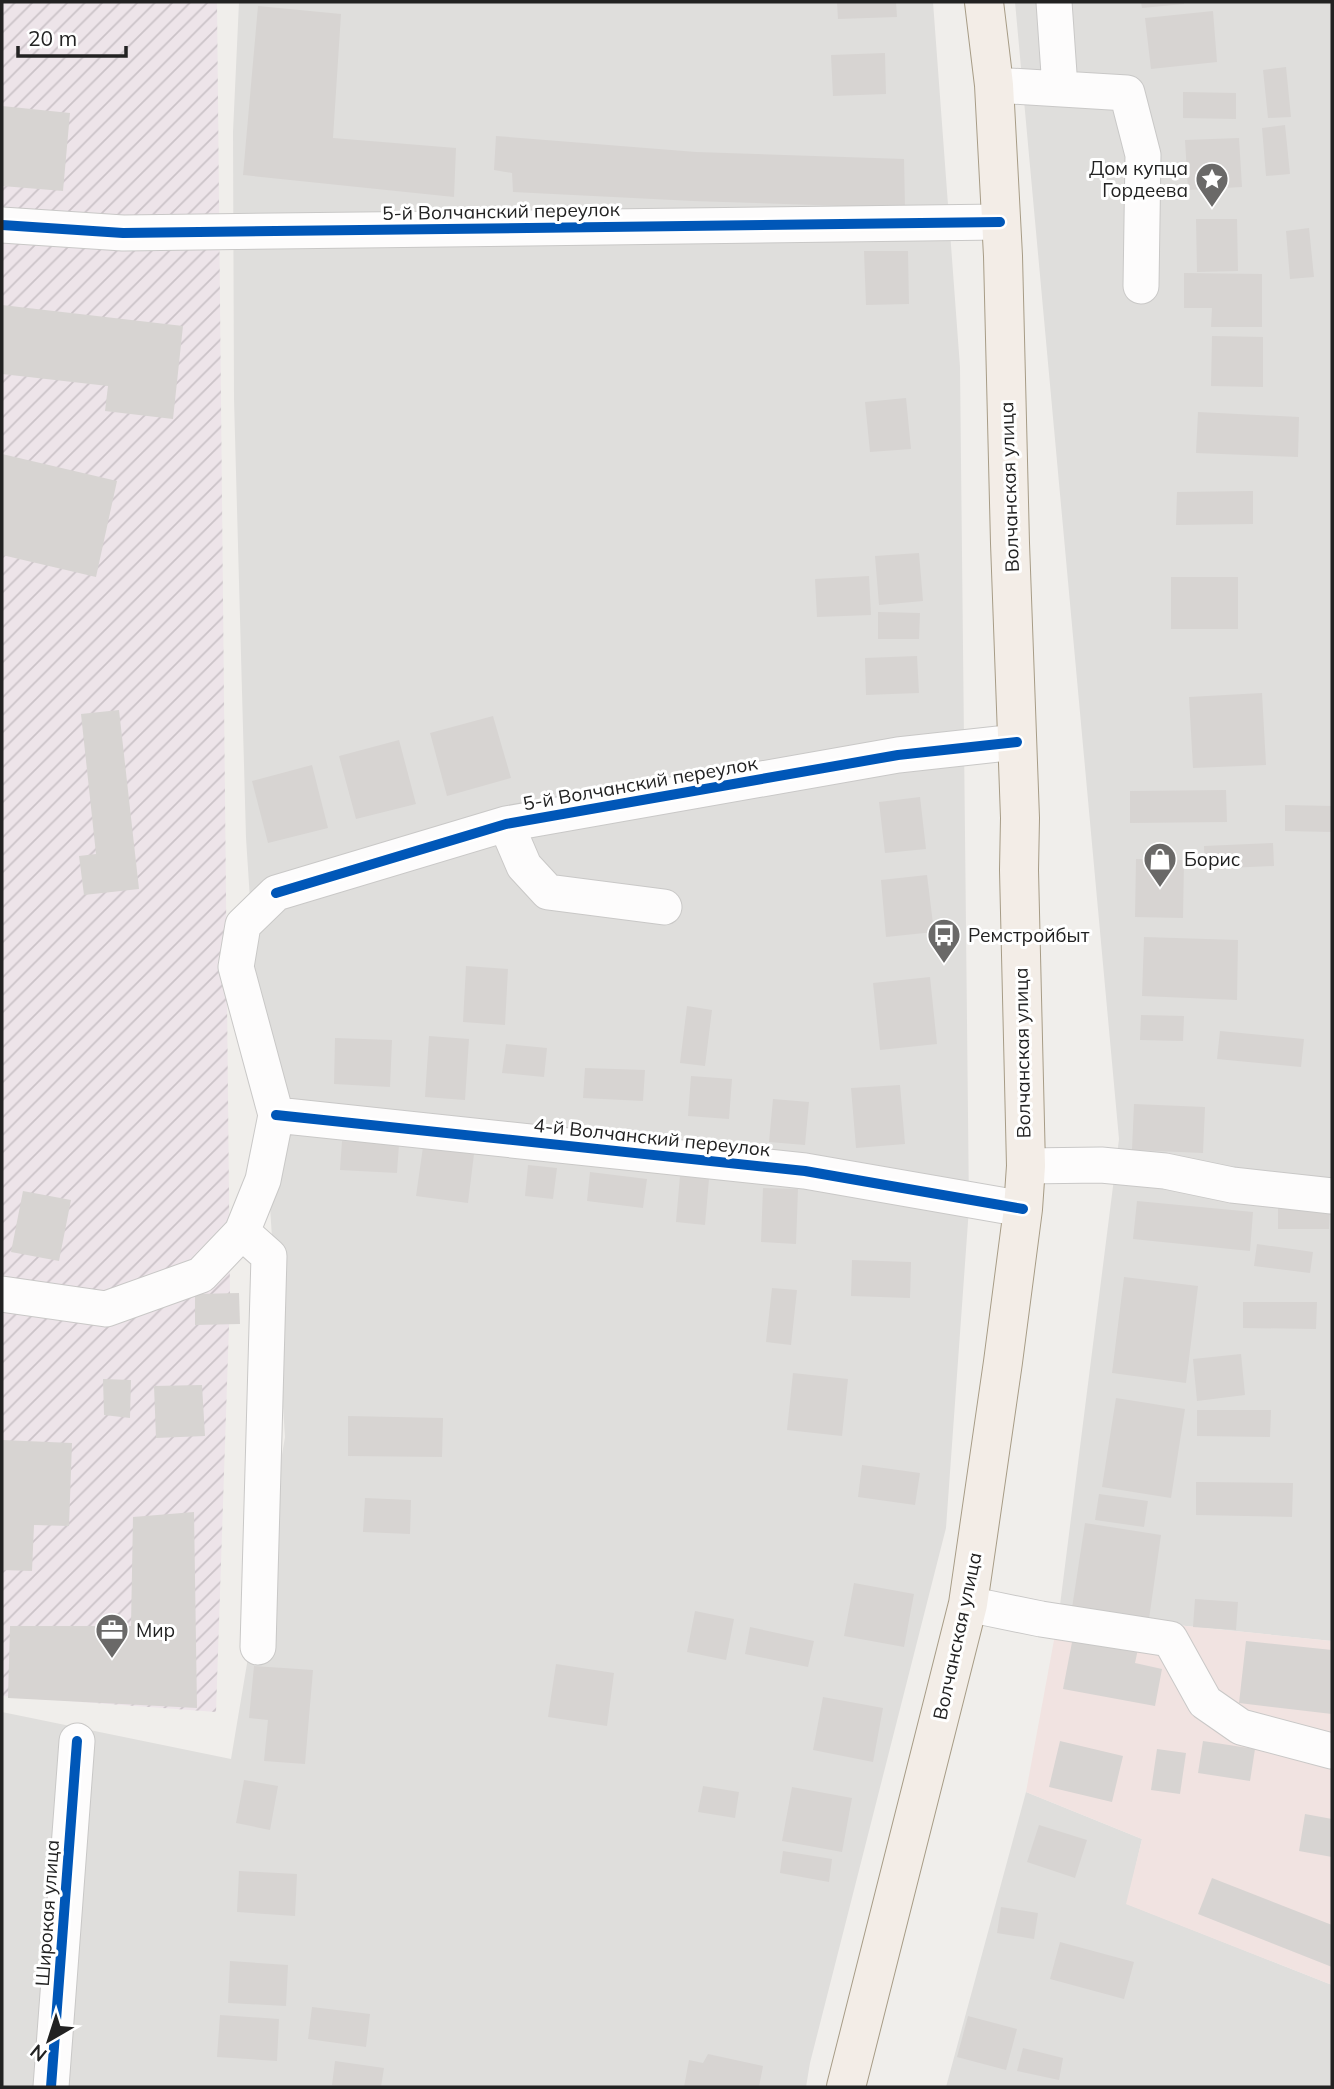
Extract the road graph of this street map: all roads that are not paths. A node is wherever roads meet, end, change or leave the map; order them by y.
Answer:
1 (984, 2) edge
2 (1054, 2) edge
3 (994, 85) junction
4 (1060, 88) junction
5 (1000, 222) junction
6 (2, 225) edge
7 (1141, 286) dead end
8 (1017, 742) junction
9 (506, 824) junction
10 (664, 907) dead end
11 (276, 1115) junction
12 (1026, 1166) junction
13 (1332, 1196) edge
14 (1023, 1209) junction
15 (242, 1232) junction
16 (2, 1294) edge
17 (968, 1604) junction
18 (258, 1647) dead end
19 (77, 1741) dead end
20 (1332, 1751) edge
21 (51, 2087) edge
22 (846, 2087) edge

1 - 3 main road, Волчанская улица
2 - 4 street
3 - 4 street
3 - 5 main road, Волчанская улица
4 - 7 street
5 - 6 street, 5-й Волчанский переулок
5 - 8 main road, Волчанская улица
8 - 9 street, 5-й Волчанский переулок
8 - 12 main road, Волчанская улица
9 - 10 street
9 - 11 street, 5-й Волчанский переулок
11 - 14 street, 4-й Волчанский переулок
11 - 15 street
12 - 13 street
12 - 14 main road, Волчанская улица
14 - 17 main road, Волчанская улица
15 - 16 street
15 - 18 street
17 - 20 street
17 - 22 main road, Волчанская улица
19 - 21 street, Широкая улица

